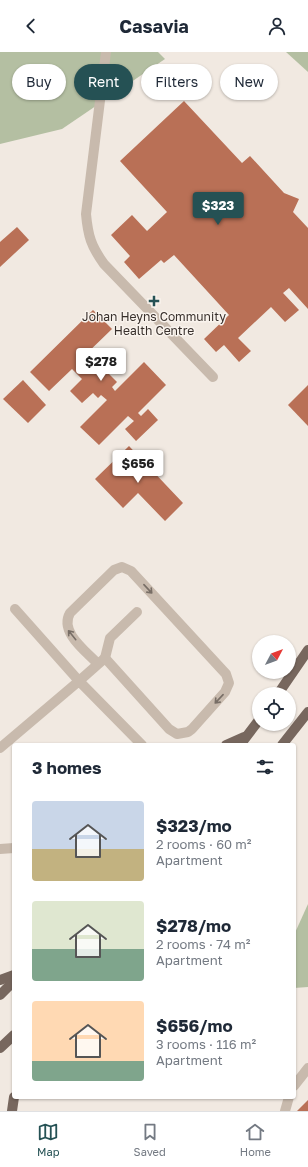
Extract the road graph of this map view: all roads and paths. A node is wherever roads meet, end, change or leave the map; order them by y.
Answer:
1 (106, 52) edge
2 (213, 377) dead end
3 (15, 609) dead end
4 (137, 612) dead end
5 (308, 650) edge
6 (102, 661) junction
7 (79, 681) junction
8 (283, 687) edge
9 (308, 712) edge
10 (252, 730) edge
11 (248, 735) junction
12 (140, 743) edge
13 (230, 743) edge
14 (242, 743) edge
15 (284, 743) edge
16 (0, 748) edge
17 (12, 848) edge
18 (0, 849) edge
19 (12, 976) edge
20 (0, 980) edge
21 (12, 983) edge
22 (0, 995) edge
23 (12, 1037) edge
24 (0, 1048) edge
25 (307, 1070) edge
26 (296, 1084) edge
27 (14, 1099) edge
28 (288, 1099) edge
29 (12, 1111) edge
30 (285, 1111) edge

1 - 2 lane
3 - 7 lane
4 - 6 lane
5 - 8 main road
6 -> 6 lane
6 - 7 lane
7 - 12 lane
7 - 16 lane
9 - 15 main road
10 - 11 main road
11 - 13 main road
11 - 14 main road
17 - 18 lane
19 - 20 main road
21 - 22 main road
23 - 24 main road
25 - 26 lane
27 - 29 main road
28 - 30 lane

